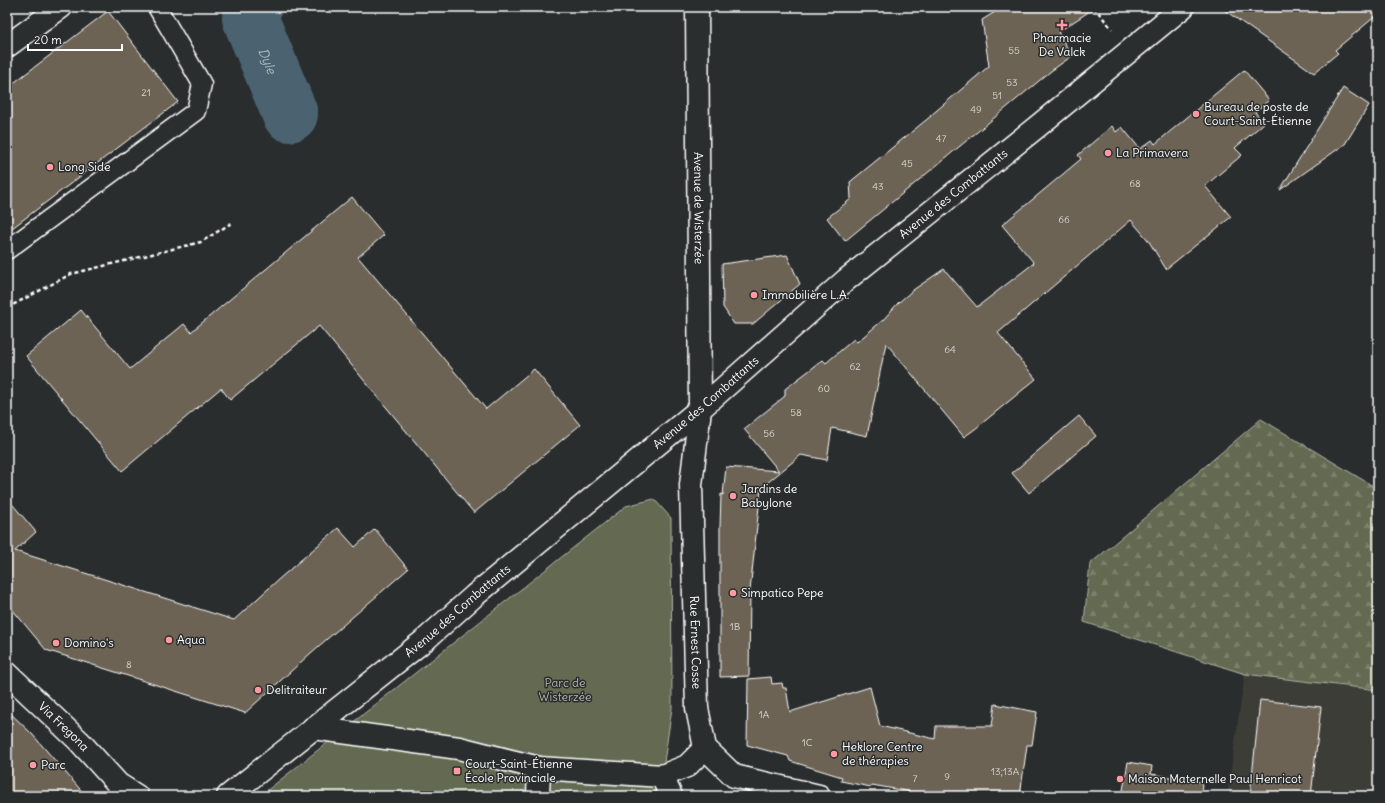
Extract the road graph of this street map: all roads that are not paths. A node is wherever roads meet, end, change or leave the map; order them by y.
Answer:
1 (61, 7) edge
2 (157, 7) edge
3 (697, 7) edge
4 (1183, 7) edge
5 (7, 46) edge
6 (7, 250) edge
7 (700, 409) junction
8 (7, 673) edge
9 (313, 728) junction
10 (705, 748) junction
11 (539, 768) junction
12 (662, 776) junction
13 (121, 790) edge
14 (137, 796) edge
15 (228, 796) edge
16 (538, 796) edge
17 (671, 796) edge
18 (819, 796) edge

1 - 5 main road
2 - 6 lane
3 - 7 main road, Avenue de Wisterzée
4 - 7 main road, Avenue des Combattants
7 - 9 main road, Avenue des Combattants
7 - 10 main road, Rue Ernest Cosse
8 - 13 main road, Via Fregona
9 - 11 main road
9 - 15 main road, Avenue des Combattants
10 - 12 main road
10 - 18 main road
11 - 12 main road
11 - 16 main road
12 - 17 main road
13 - 14 main road, Via Fregona

